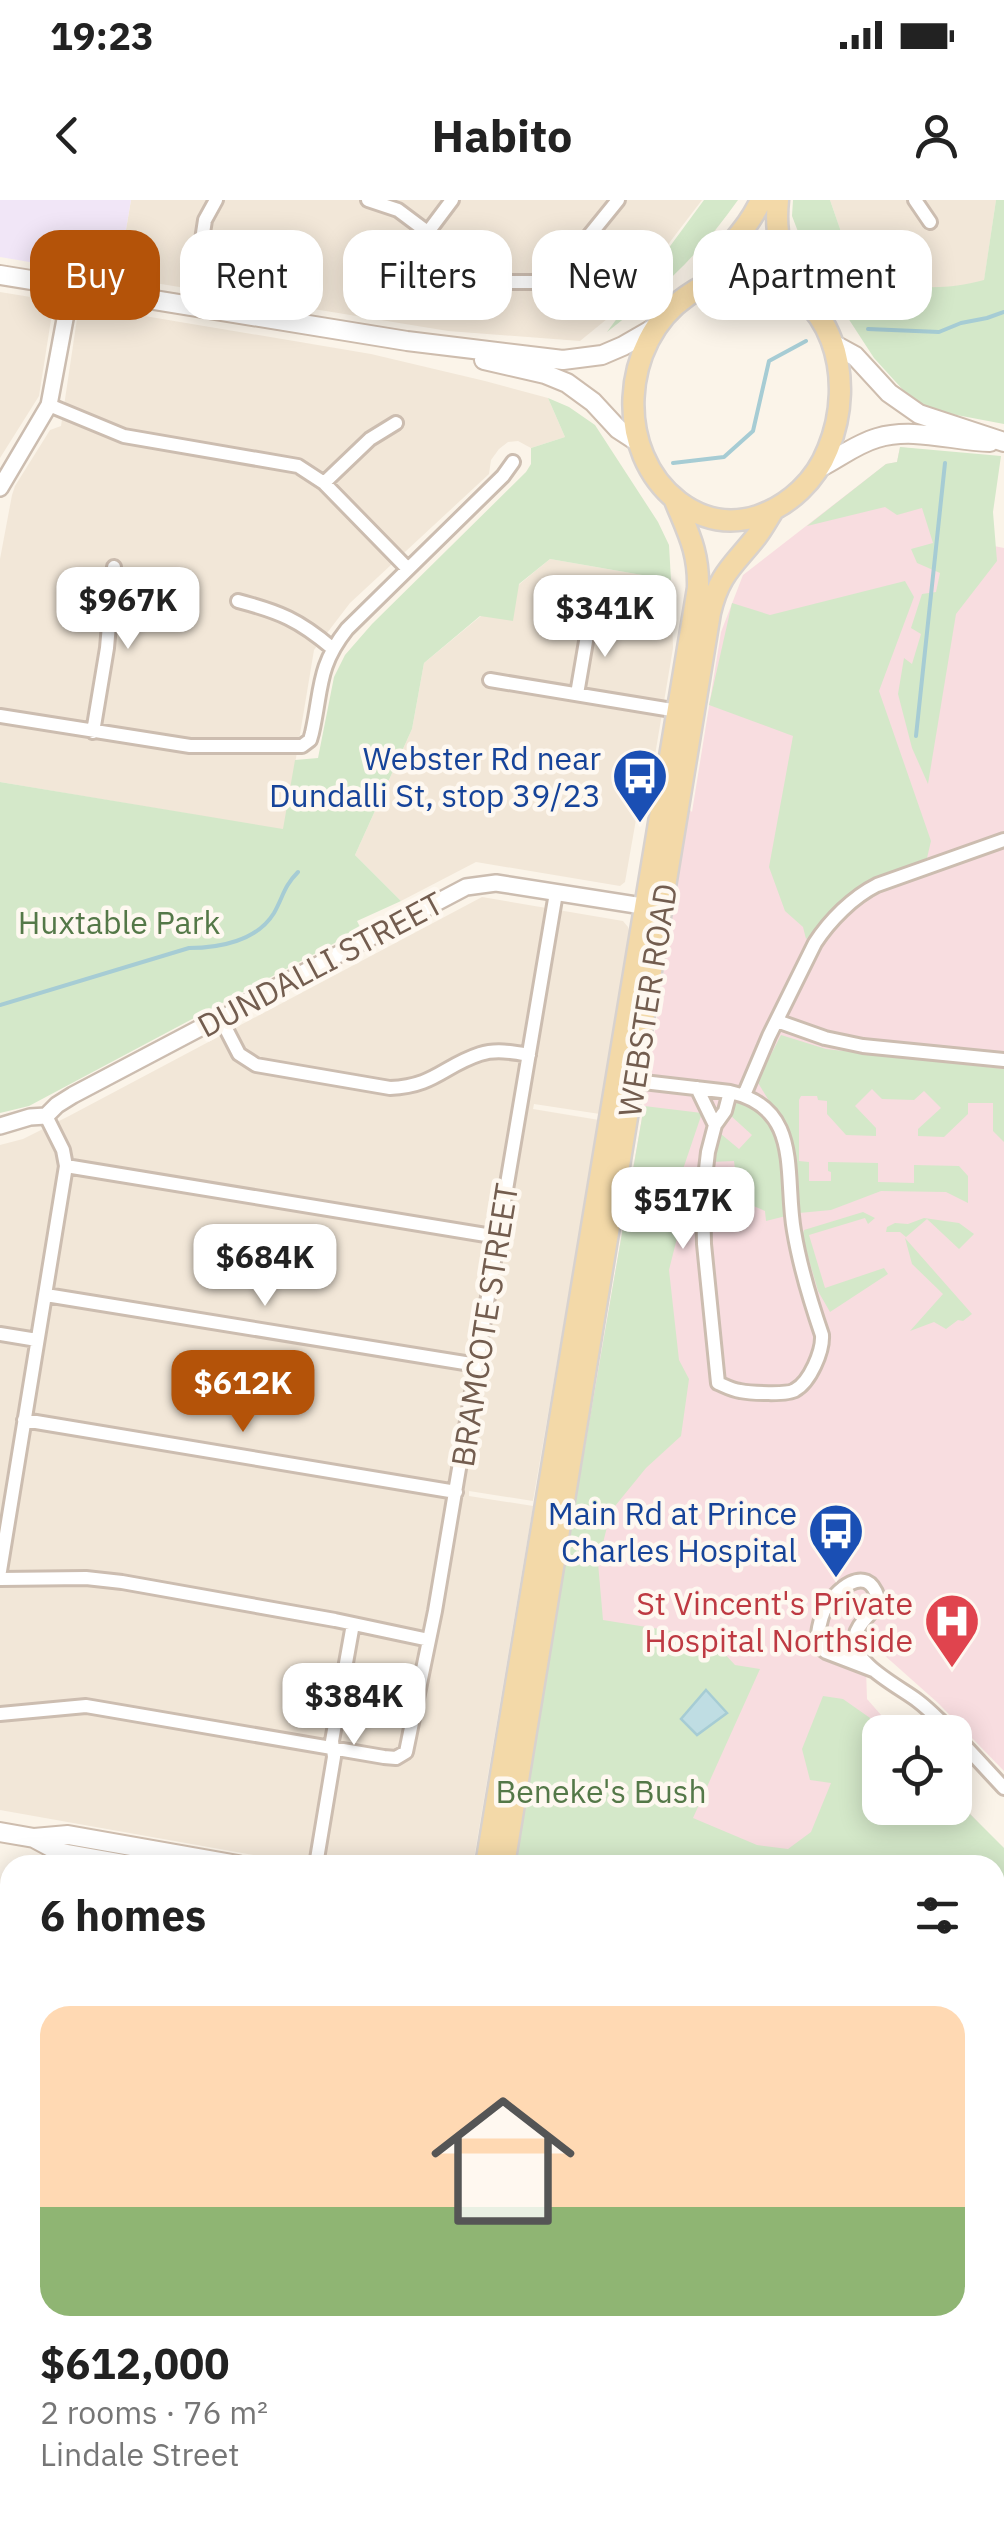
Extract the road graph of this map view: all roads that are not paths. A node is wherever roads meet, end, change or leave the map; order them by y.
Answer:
1 (216, 200) edge
2 (368, 200) edge
3 (452, 200) edge
4 (618, 200) edge
5 (761, 200) edge
6 (778, 200) edge
7 (915, 200) edge
8 (930, 222) dead end
9 (203, 230) edge
10 (425, 230) edge
11 (430, 230) edge
12 (744, 230) edge
13 (777, 230) edge
14 (0, 275) edge
15 (30, 280) edge
16 (512, 282) edge
17 (693, 293) edge
18 (65, 320) edge
19 (275, 320) edge
20 (821, 320) edge
21 (656, 327) junction
22 (406, 342) junction
23 (833, 344) junction
24 (49, 405) junction
25 (396, 423) dead end
26 (638, 442) junction
27 (1004, 443) edge
28 (513, 462) dead end
29 (819, 468) junction
30 (4, 469) edge
31 (324, 483) junction
32 (0, 488) edge
33 (674, 498) junction
34 (774, 509) junction
35 (114, 567) dead end
36 (408, 569) junction
37 (238, 600) dead end
38 (590, 618) dead end
39 (332, 648) junction
40 (490, 680) dead end
41 (577, 694) junction
42 (678, 711) junction
43 (0, 716) edge
44 (94, 732) junction
45 (1004, 840) edge
46 (556, 893) junction
47 (653, 908) junction
48 (776, 1021) junction
49 (223, 1023) junction
50 (528, 1055) junction
51 (1004, 1060) edge
52 (625, 1079) junction
53 (697, 1088) junction
54 (737, 1093) junction
55 (46, 1116) junction
56 (715, 1124) junction
57 (0, 1126) edge
58 (66, 1166) junction
59 (498, 1237) junction
60 (46, 1294) junction
61 (0, 1334) edge
62 (37, 1340) junction
63 (477, 1365) junction
64 (24, 1420) junction
65 (7, 1473) edge
66 (456, 1492) junction
67 (0, 1570) edge
68 (0, 1579) edge
69 (352, 1624) junction
70 (428, 1640) junction
71 (874, 1670) junction
72 (0, 1714) edge
73 (934, 1715) edge
74 (333, 1749) junction
75 (972, 1753) edge
76 (1004, 1788) edge
77 (0, 1832) edge
78 (34, 1838) junction
79 (73, 1855) edge
80 (166, 1855) edge
81 (318, 1855) edge
82 (488, 1855) edge
83 (506, 1855) edge

1 - 9 street
2 - 10 street
3 - 11 street
4 - 16 street
5 - 12 main road
6 - 13 main road
7 - 8 street
14 - 15 main road
17 - 21 main road
18 - 24 street
19 - 22 main road
20 - 23 main road
21 - 22 main road
21 - 26 main road
22 - 26 main road
23 - 27 main road
23 - 29 main road
24 - 30 street
24 - 31 street
25 - 31 street
26 - 33 main road
27 - 29 main road
28 - 36 street
29 - 34 main road
30 - 32 street
31 - 36 street
33 - 34 main road
33 - 42 main road, WEBSTER ROAD
34 - 47 main road, WEBSTER ROAD
35 - 44 street
36 - 39 street
37 - 39 street
38 - 41 street
39 - 44 street
40 - 41 street
41 - 42 street
42 - 47 main road, WEBSTER ROAD
43 - 44 street
45 - 48 street
46 - 47 street, DUNDALLI STREET
46 - 49 street, DUNDALLI STREET
46 - 50 street, BRAMCOTE STREET
47 - 52 main road, WEBSTER ROAD
48 - 51 street
48 - 54 street
49 - 50 street
49 - 55 street, DUNDALLI STREET
50 - 59 street, BRAMCOTE STREET
52 - 53 street
52 - 82 main road, WEBSTER ROAD
52 - 83 main road, WEBSTER ROAD
53 - 54 street
53 - 56 street
54 - 56 street
54 - 56 street
55 - 57 street, DUNDALLI STREET
55 - 58 street
58 - 59 street
58 - 60 street
59 - 63 street, BRAMCOTE STREET
60 - 62 street
60 - 63 street
61 - 62 street
62 - 64 street
63 - 66 street, BRAMCOTE STREET
64 - 65 street
64 - 66 street
65 - 67 street
66 - 70 street, BRAMCOTE STREET
68 - 69 street
69 - 70 street
69 - 74 street
70 - 74 street, BRAMCOTE STREET
71 - 71 street
71 - 73 street
72 - 74 street
74 - 81 street
75 - 76 street
77 - 78 main road
78 - 79 main road
78 - 80 main road

